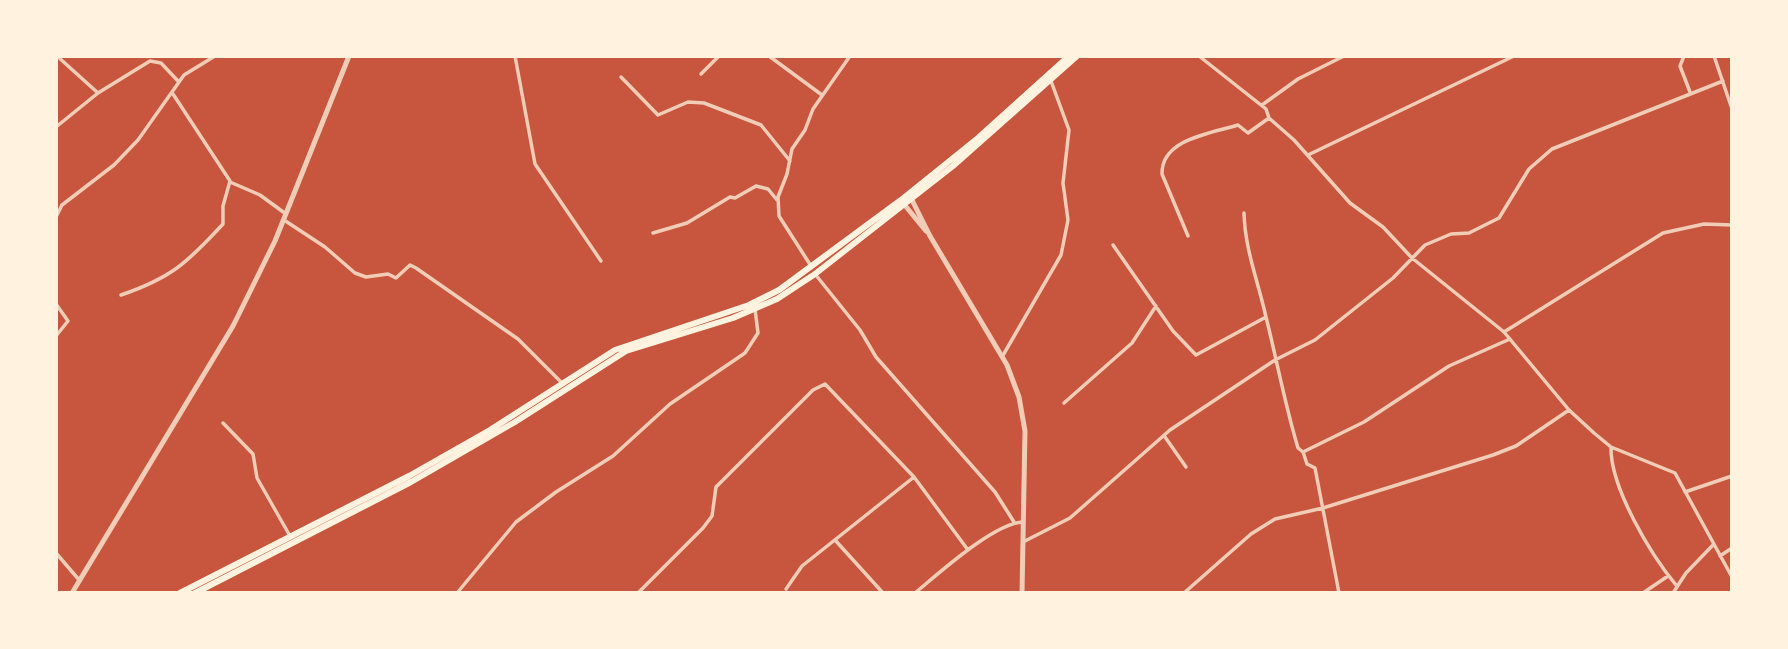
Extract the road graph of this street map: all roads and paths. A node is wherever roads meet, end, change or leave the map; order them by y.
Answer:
1 (57, 56) edge
2 (215, 56) edge
3 (349, 56) edge
4 (515, 56) edge
5 (719, 56) edge
6 (769, 56) edge
7 (850, 56) edge
8 (1067, 56) edge
9 (1077, 56) edge
10 (1199, 56) edge
11 (1345, 56) edge
12 (1514, 56) edge
13 (1684, 56) edge
14 (1714, 56) edge
15 (701, 74) dead end
16 (621, 78) dead end
17 (1050, 79) junction
18 (178, 81) junction
19 (1723, 81) junction
20 (1690, 92) junction
21 (99, 93) junction
22 (1730, 93) edge
23 (173, 94) junction
24 (822, 95) junction
25 (1262, 105) junction
26 (1732, 109) edge
27 (1269, 118) junction
28 (56, 127) edge
29 (1308, 155) junction
30 (790, 161) junction
31 (230, 181) junction
32 (910, 196) junction
33 (777, 200) junction
34 (903, 203) junction
35 (1244, 213) dead end
36 (56, 216) edge
37 (285, 217) junction
38 (1732, 225) edge
39 (653, 233) dead end
40 (930, 236) junction
41 (1188, 236) dead end
42 (1112, 245) dead end
43 (1412, 258) junction
44 (601, 261) dead end
45 (813, 270) junction
46 (121, 295) dead end
47 (56, 304) edge
48 (1156, 306) junction
49 (755, 309) junction
50 (1266, 317) junction
51 (1504, 332) junction
52 (56, 336) edge
53 (1510, 339) junction
54 (1002, 357) junction
55 (1275, 360) junction
56 (562, 383) junction
57 (1064, 403) dead end
58 (1569, 410) junction
59 (223, 423) dead end
60 (1165, 436) junction
61 (1611, 447) junction
62 (1303, 452) junction
63 (1186, 467) dead end
64 (1732, 476) edge
65 (914, 478) junction
66 (1685, 492) junction
67 (1322, 508) junction
68 (1014, 522) junction
69 (1023, 522) junction
70 (291, 538) junction
71 (835, 540) junction
72 (1023, 542) junction
73 (1713, 545) junction
74 (1732, 548) edge
75 (968, 550) junction
76 (56, 553) edge
77 (1720, 556) junction
78 (1668, 576) junction
79 (1732, 577) edge
80 (80, 581) junction
81 (1676, 585) junction
82 (786, 589) dead end
83 (1186, 592) edge
84 (72, 593) edge
85 (180, 593) edge
86 (195, 593) edge
87 (457, 593) edge
88 (638, 593) edge
89 (883, 593) edge
90 (915, 593) edge
91 (1022, 593) edge
92 (1339, 593) edge
93 (1643, 593) edge
94 (1673, 593) edge

1 - 21 street
2 - 18 street
3 - 37 street
4 - 44 street
5 - 15 street
6 - 24 street
7 - 24 street
8 - 32 highway
9 - 17 highway
10 - 25 street
11 - 25 street
12 - 29 street
13 - 20 street
14 - 19 street
16 - 30 street
17 - 32 highway
17 - 54 street
18 - 21 street
18 - 23 street
19 - 20 street
19 - 22 street
20 - 43 street
21 - 28 street
22 - 26 street
23 - 31 street
23 - 36 street
24 - 30 street
25 - 27 street
27 - 29 street
27 - 41 street
29 - 43 street
30 - 33 street
31 - 37 street
31 - 46 street
32 - 34 highway
32 - 40 street
33 - 39 street
33 - 45 street
34 - 40 street
34 - 45 highway
35 - 50 street
37 - 56 street
37 - 80 street
38 - 51 street
40 - 54 street
42 - 48 street
43 - 51 street
43 - 55 street
45 - 49 highway
45 - 56 highway
45 - 68 street
47 - 52 street
48 - 50 street
48 - 57 street
49 - 86 highway
49 - 87 street
50 - 55 street
51 - 53 street
53 - 58 street
53 - 62 street
54 - 69 street
55 - 60 street
55 - 62 street
56 - 70 highway
58 - 61 street
58 - 67 street
59 - 70 street
60 - 63 street
60 - 72 street
61 - 66 street
61 - 78 street
62 - 67 street
64 - 66 street
65 - 71 street
65 - 75 street
65 - 88 street
66 - 73 street
67 - 83 street
67 - 92 street
68 - 69 street
68 - 75 street
69 - 72 street
70 - 85 highway
71 - 82 street
71 - 89 street
72 - 91 street
73 - 77 street
73 - 81 street
74 - 77 street
75 - 90 street
76 - 80 street
77 - 79 street
78 - 81 street
78 - 93 street
80 - 84 street
81 - 94 street

